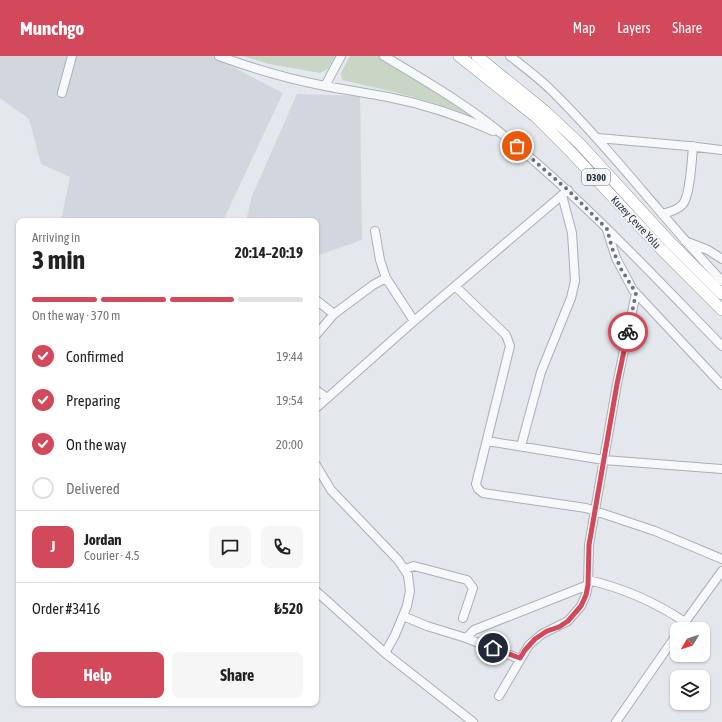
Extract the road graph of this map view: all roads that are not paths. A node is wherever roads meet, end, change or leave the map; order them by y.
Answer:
1 (72, 56) edge
2 (219, 56) edge
3 (341, 56) edge
4 (384, 56) edge
5 (459, 56) edge
6 (478, 56) edge
7 (510, 56) edge
8 (325, 86) junction
9 (62, 93) dead end
10 (507, 137) junction
11 (598, 138) junction
12 (693, 146) junction
13 (722, 150) edge
14 (565, 193) junction
15 (662, 214) junction
16 (607, 229) junction
17 (375, 231) dead end
18 (685, 241) junction
19 (722, 259) edge
20 (386, 278) junction
21 (722, 281) edge
22 (456, 287) junction
23 (636, 293) junction
24 (722, 294) edge
25 (319, 302) edge
26 (722, 310) edge
27 (334, 314) junction
28 (414, 321) junction
29 (319, 332) edge
30 (722, 346) edge
31 (722, 385) edge
32 (319, 392) edge
33 (327, 398) junction
34 (319, 405) edge
35 (487, 441) junction
36 (521, 446) junction
37 (604, 460) junction
38 (722, 469) edge
39 (319, 470) edge
40 (596, 511) junction
41 (722, 560) edge
42 (405, 569) junction
43 (722, 571) edge
44 (588, 583) junction
45 (319, 594) edge
46 (403, 616) junction
47 (463, 618) dead end
48 (679, 622) edge
49 (686, 622) edge
50 (466, 638) junction
51 (670, 644) edge
52 (385, 653) junction
53 (520, 658) junction
54 (499, 696) dead end
55 (473, 722) edge
56 (616, 722) edge

1 - 9 street
2 - 8 street
3 - 8 street
4 - 10 street
5 - 26 highway, Kuzey Çevre Yolu / D300
6 - 24 highway, Kuzey Çevre Yolu / D300
7 - 11 street
8 - 10 street
10 - 14 street
11 - 12 street
11 - 15 street
12 - 13 street
12 - 15 street
14 - 16 street
14 - 22 street
14 - 36 street
15 - 18 street
16 - 23 street
16 - 30 street
17 - 20 street
18 - 19 street
18 - 21 street
20 - 27 street
20 - 28 street
22 - 28 street
22 - 35 street
23 - 31 street
23 - 37 street
25 - 27 street
27 - 29 street
28 - 33 street
32 - 33 street
33 - 34 street
35 - 36 street
35 - 40 street
36 - 37 street
37 - 38 street
37 - 40 street
39 - 42 street
40 - 41 street
40 - 44 street
42 - 46 street
42 - 47 street
43 - 49 street
44 - 48 street
44 - 50 street
44 - 53 street
45 - 52 street
46 - 50 street
46 - 52 street
50 - 53 street
51 - 56 street
52 - 55 street
53 - 54 street

